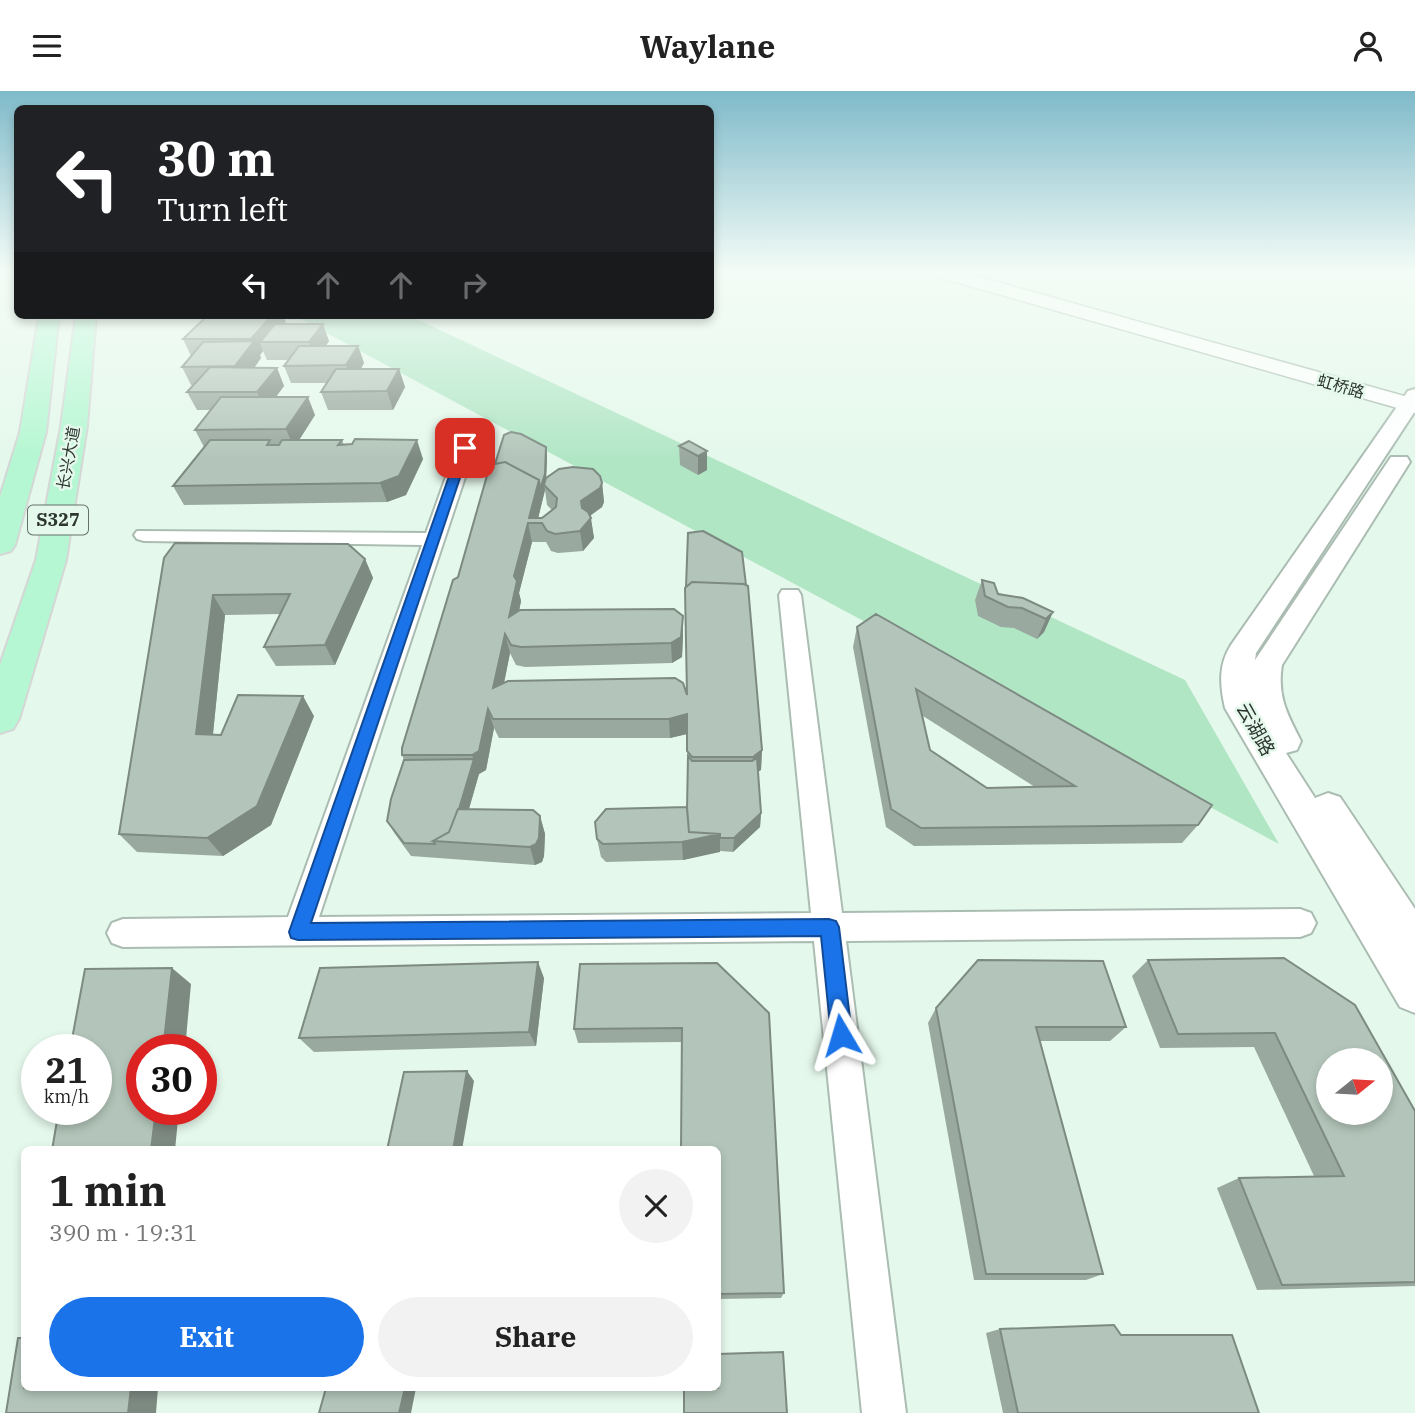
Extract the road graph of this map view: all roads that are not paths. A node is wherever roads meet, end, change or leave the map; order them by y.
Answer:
1 (46, 335) edge
2 (84, 335) edge
3 (1173, 335) edge
4 (1186, 335) edge
5 (1322, 375) junction
6 (1414, 400) edge
7 (472, 426) dead end
8 (1415, 436) edge
9 (144, 535) dead end
10 (433, 539) junction
11 (0, 545) edge
12 (790, 595) dead end
13 (0, 719) edge
14 (1300, 923) dead end
15 (829, 927) junction
16 (298, 932) junction
17 (123, 933) dead end
18 (1415, 944) edge
19 (1415, 993) edge
20 (884, 1413) edge

1 - 11 main road, S327
2 - 13 main road, 长兴大道 / S327
3 - 5 main road, 虹桥路
4 - 5 main road, 虹桥路
5 - 6 main road, 虹桥路
6 - 19 street, 云湖路
7 - 10 street
8 - 18 street, 云湖路
9 - 10 street
10 - 16 street
12 - 15 street
14 - 15 street
15 - 16 street
15 - 20 street
16 - 17 street

